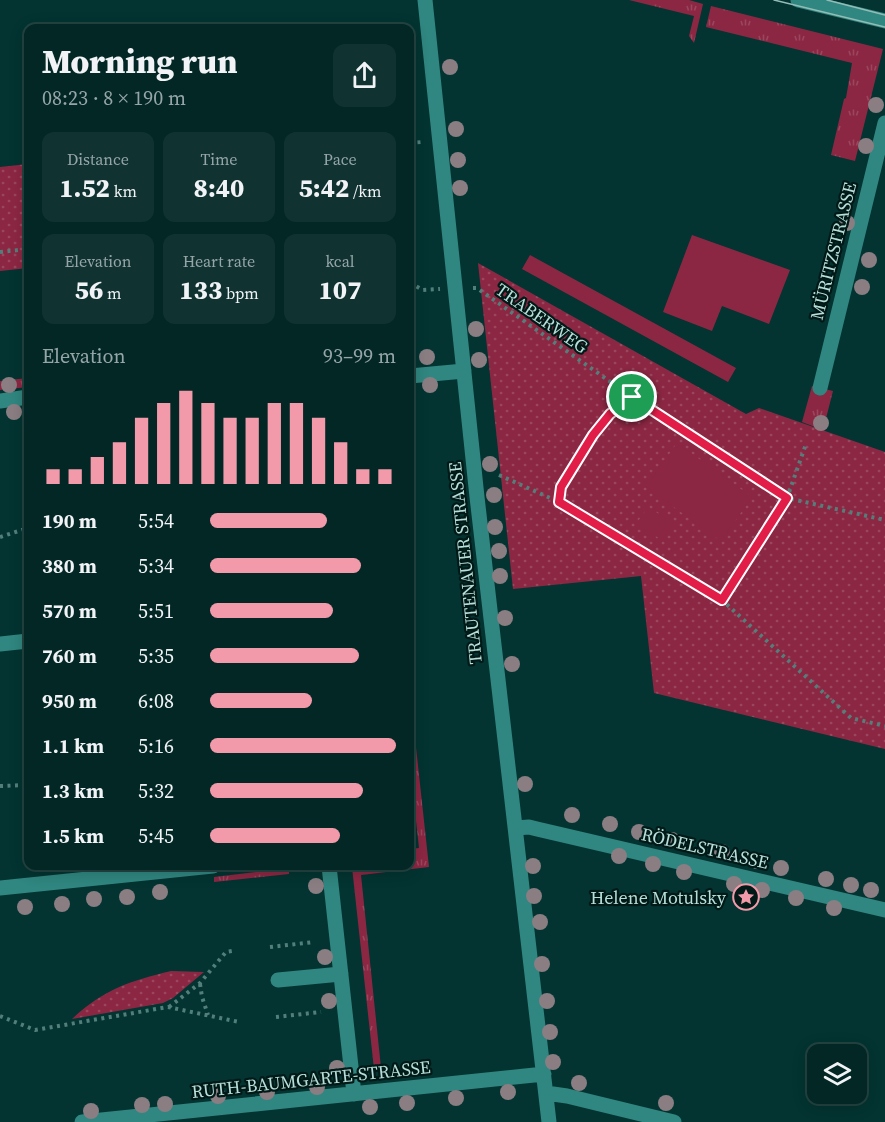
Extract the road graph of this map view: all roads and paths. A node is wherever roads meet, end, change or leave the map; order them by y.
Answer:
1 (425, 0) edge
2 (798, 0) edge
3 (885, 21) edge
4 (885, 123) edge
5 (414, 142) edge
6 (423, 142) dead end
7 (24, 249) edge
8 (0, 252) edge
9 (414, 284) edge
10 (466, 286) dead end
11 (445, 288) dead end
12 (464, 371) junction
13 (414, 376) edge
14 (820, 388) dead end
15 (632, 397) junction
16 (24, 398) edge
17 (0, 401) edge
18 (806, 444) dead end
19 (499, 475) dead end
20 (787, 498) junction
21 (559, 502) junction
22 (885, 520) edge
23 (24, 529) edge
24 (0, 537) edge
25 (722, 600) junction
26 (24, 641) edge
27 (0, 644) edge
28 (885, 726) edge
29 (24, 785) edge
30 (0, 786) edge
31 (516, 828) junction
32 (174, 870) edge
33 (329, 870) edge
34 (0, 888) edge
35 (885, 910) edge
36 (314, 942) dead end
37 (270, 947) dead end
38 (232, 951) dead end
39 (341, 974) junction
40 (278, 980) dead end
41 (200, 983) junction
42 (168, 1007) junction
43 (321, 1012) dead end
44 (0, 1016) edge
45 (208, 1016) junction
46 (276, 1017) dead end
47 (239, 1022) dead end
48 (544, 1074) junction
49 (546, 1093) junction
50 (354, 1094) junction
51 (183, 1117) edge
52 (82, 1122) edge
53 (549, 1122) edge
54 (674, 1122) edge

1 - 12 street, TRAUTENAUER STRASSE
2 - 3 street
4 - 14 street, MÜRITZSTRASSE
5 - 6 path
7 - 8 path
9 - 11 path
10 - 15 path, TRABERWEG
12 - 13 street
12 - 31 street, TRAUTENAUER STRASSE
15 - 20 path, TRABERWEG
15 - 21 path
16 - 17 street
18 - 20 path
19 - 21 path
20 - 22 path, TRABERWEG
20 - 25 path
21 - 25 path
23 - 24 path
25 - 28 path
26 - 27 street
29 - 30 path
31 - 35 street, RÖDELSTRASSE
31 - 48 street, TRAUTENAUER STRASSE
32 - 34 street
33 - 39 street
36 - 37 path
38 - 41 path
39 - 40 street
39 - 50 street
41 - 42 path
41 - 45 path
42 - 44 path
42 - 45 path
43 - 46 path
45 - 47 path
48 - 49 street, TRAUTENAUER STRASSE
48 - 50 street, RUTH-BAUMGARTE-STRASSE
49 - 53 street, TRAUTENAUER STRASSE
49 - 54 street
50 - 51 street, RUTH-BAUMGARTE-STRASSE
51 - 52 street, RUTH-BAUMGARTE-STRASSE

